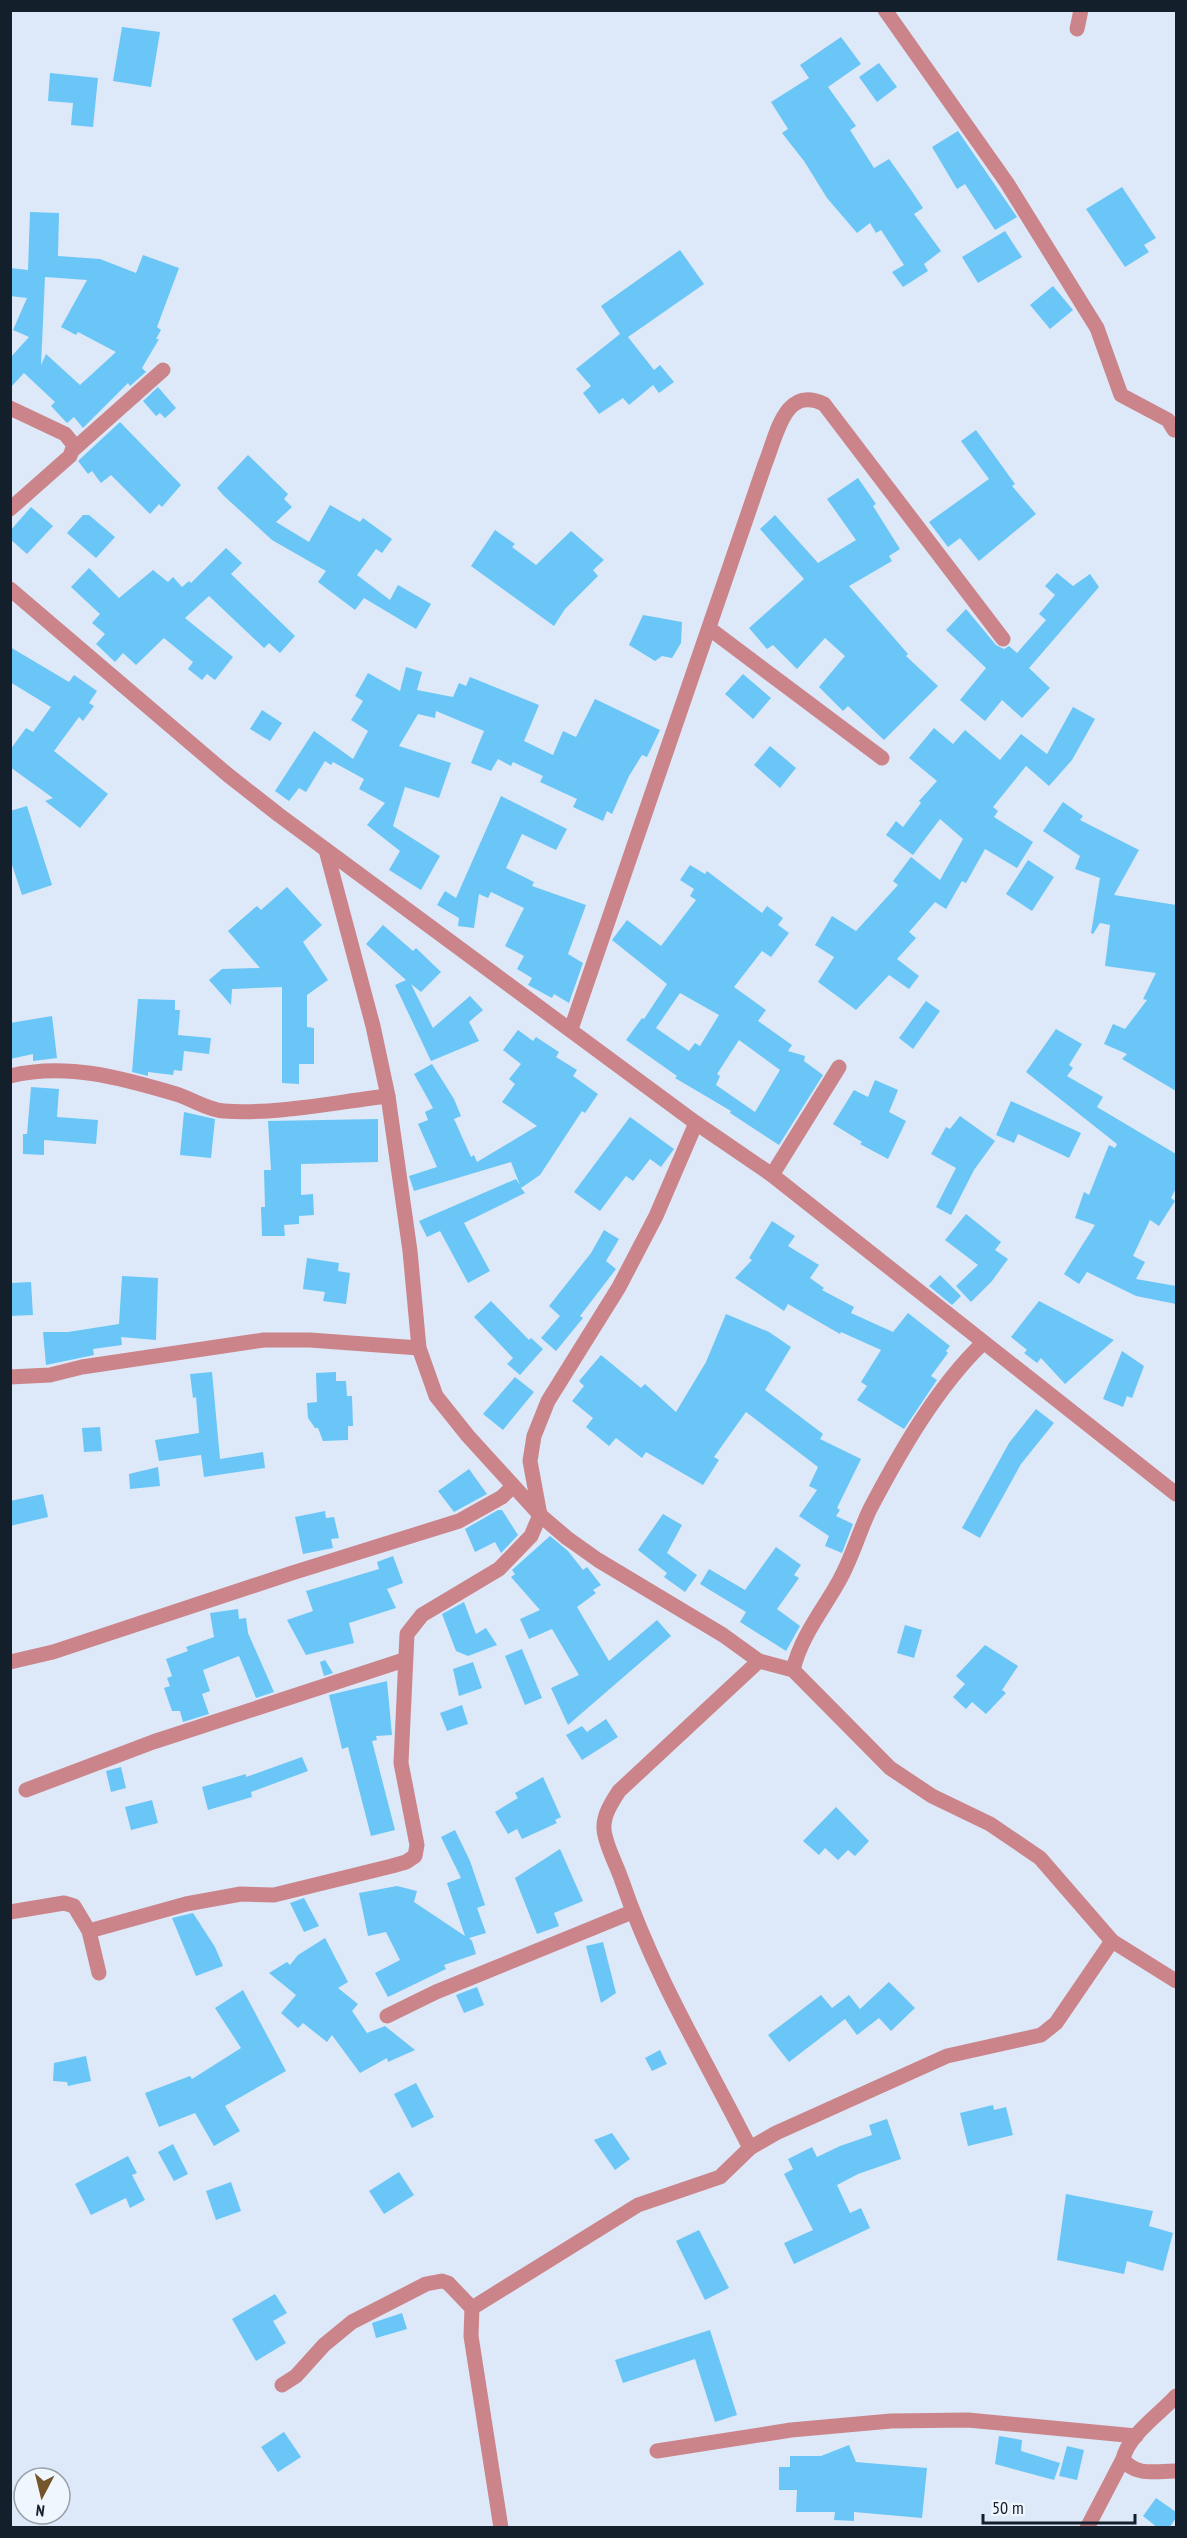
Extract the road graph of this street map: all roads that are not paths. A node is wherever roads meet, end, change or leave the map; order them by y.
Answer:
1 (885, 10) edge
2 (1081, 10) edge
3 (1077, 29) dead end
4 (163, 370) dead end
5 (10, 408) edge
6 (1176, 430) edge
7 (73, 450) junction
8 (10, 509) edge
9 (10, 589) edge
10 (710, 629) junction
11 (1003, 639) dead end
12 (882, 758) dead end
13 (326, 850) junction
14 (571, 1029) junction
15 (839, 1067) dead end
16 (10, 1077) edge
17 (388, 1096) junction
18 (696, 1123) junction
19 (772, 1176) junction
20 (983, 1343) junction
21 (419, 1348) junction
22 (10, 1377) edge
23 (513, 1486) junction
24 (1176, 1494) edge
25 (540, 1515) junction
26 (404, 1660) junction
27 (759, 1661) junction
28 (10, 1662) edge
29 (793, 1670) junction
30 (26, 1790) dead end
31 (10, 1912) edge
32 (632, 1912) junction
33 (89, 1931) junction
34 (1112, 1941) junction
35 (99, 1973) dead end
36 (1176, 1981) edge
37 (387, 2016) dead end
38 (750, 2148) junction
39 (471, 2308) junction
40 (282, 2385) dead end
41 (1176, 2396) edge
42 (1136, 2436) junction
43 (657, 2451) dead end
44 (1123, 2459) junction
45 (1176, 2470) edge
46 (501, 2528) edge
47 (1088, 2528) edge

1 - 6 street
2 - 3 street
4 - 7 street
5 - 7 street
7 - 8 street
9 - 13 street
10 - 11 street
10 - 12 street
10 - 14 street
13 - 14 street
13 - 17 street
14 - 18 street
15 - 19 street
16 - 17 street
17 - 21 street
18 - 19 street
18 - 25 street
19 - 20 street
20 - 24 street
20 - 29 street
21 - 22 street
21 - 23 street
23 - 25 street
23 - 28 street
25 - 26 street
25 - 27 street
26 - 30 street
26 - 33 street
27 - 29 street
27 - 32 street
29 - 34 street
31 - 33 street
32 - 37 street
32 - 38 street
33 - 35 street
34 - 36 street
34 - 38 street
38 - 39 street
39 - 40 street
39 - 46 street
41 - 42 street
42 - 43 street
42 - 44 street
44 - 45 street
44 - 47 street

